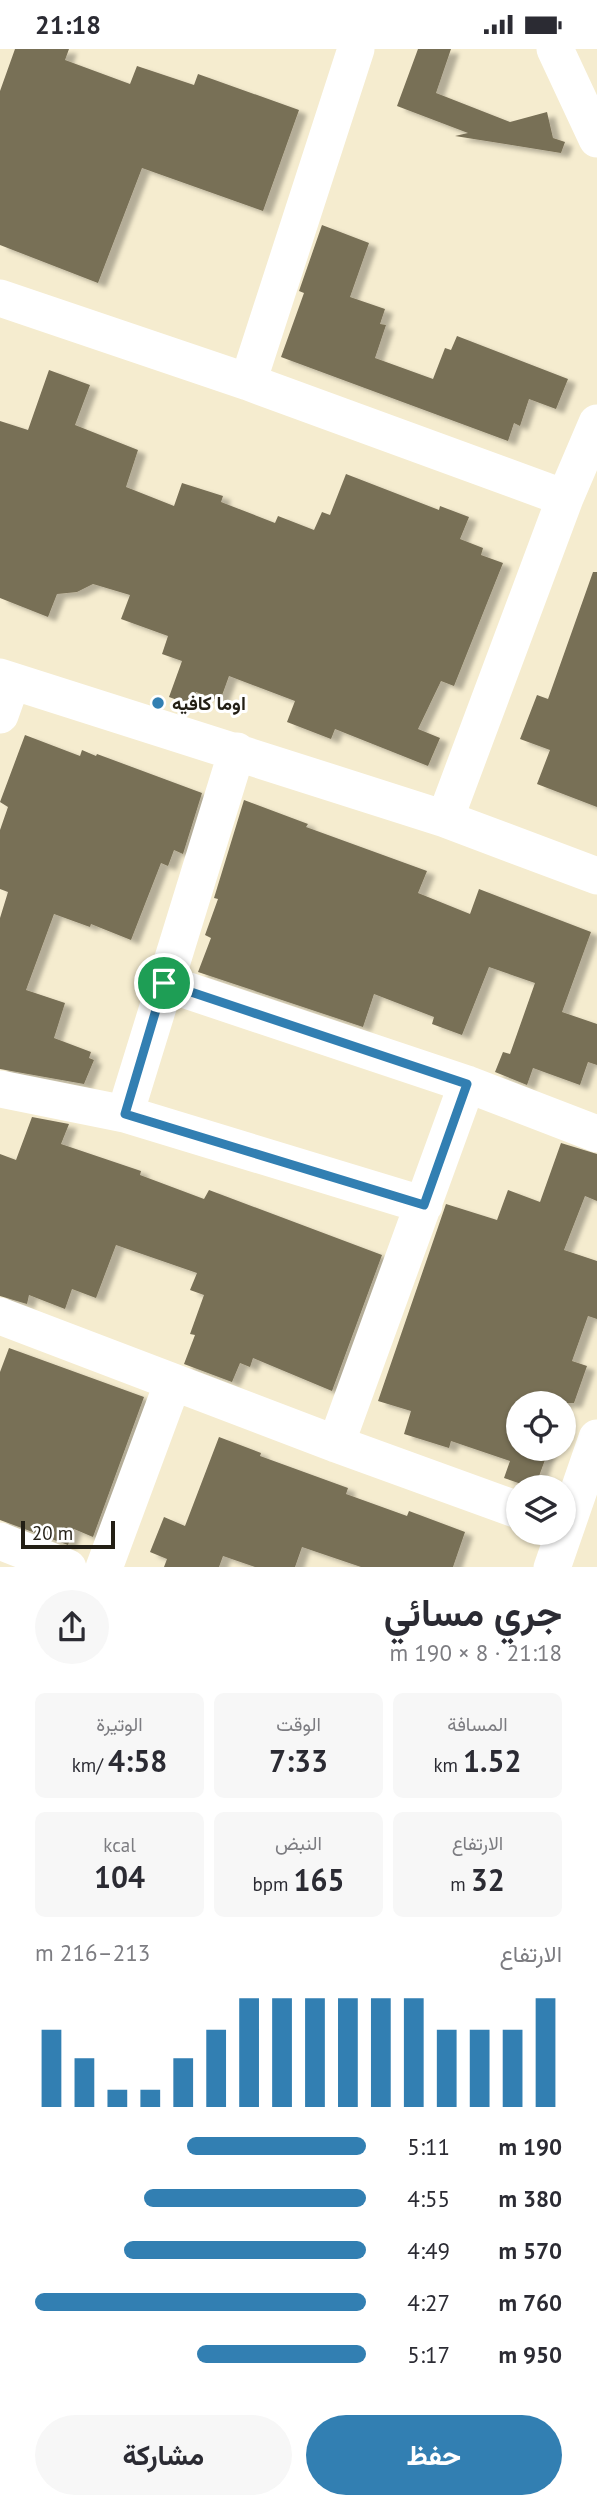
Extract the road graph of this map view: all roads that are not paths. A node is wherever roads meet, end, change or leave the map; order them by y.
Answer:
1 (356, 49) edge
2 (555, 49) edge
3 (597, 139) edge
4 (0, 298) edge
5 (248, 382) junction
6 (597, 423) edge
7 (565, 498) junction
8 (6, 679) edge
9 (0, 715) edge
10 (237, 751) junction
11 (445, 819) junction
12 (597, 876) edge
13 (164, 983) junction
14 (467, 1084) junction
15 (0, 1089) edge
16 (125, 1114) junction
17 (597, 1134) edge
18 (424, 1205) junction
19 (0, 1316) edge
20 (173, 1382) junction
21 (597, 1438) edge
22 (336, 1444) junction
23 (588, 1489) edge
24 (506, 1506) edge
25 (576, 1509) edge
26 (0, 1541) edge
27 (559, 1545) edge
28 (68, 1567) edge
29 (104, 1567) edge
30 (552, 1567) edge

1 - 5 street
2 - 3 street
4 - 5 street
5 - 7 street
6 - 7 street
7 - 11 street
8 - 9 street
8 - 10 street
10 - 11 street
10 - 13 street
11 - 12 street
13 - 14 street
13 - 16 street
14 - 17 street
14 - 18 street
15 - 16 street
16 - 18 street
18 - 22 street
19 - 20 street
20 - 22 street
20 - 29 street
21 - 23 street
22 - 24 street
23 - 25 street
26 - 28 street
27 - 30 street

